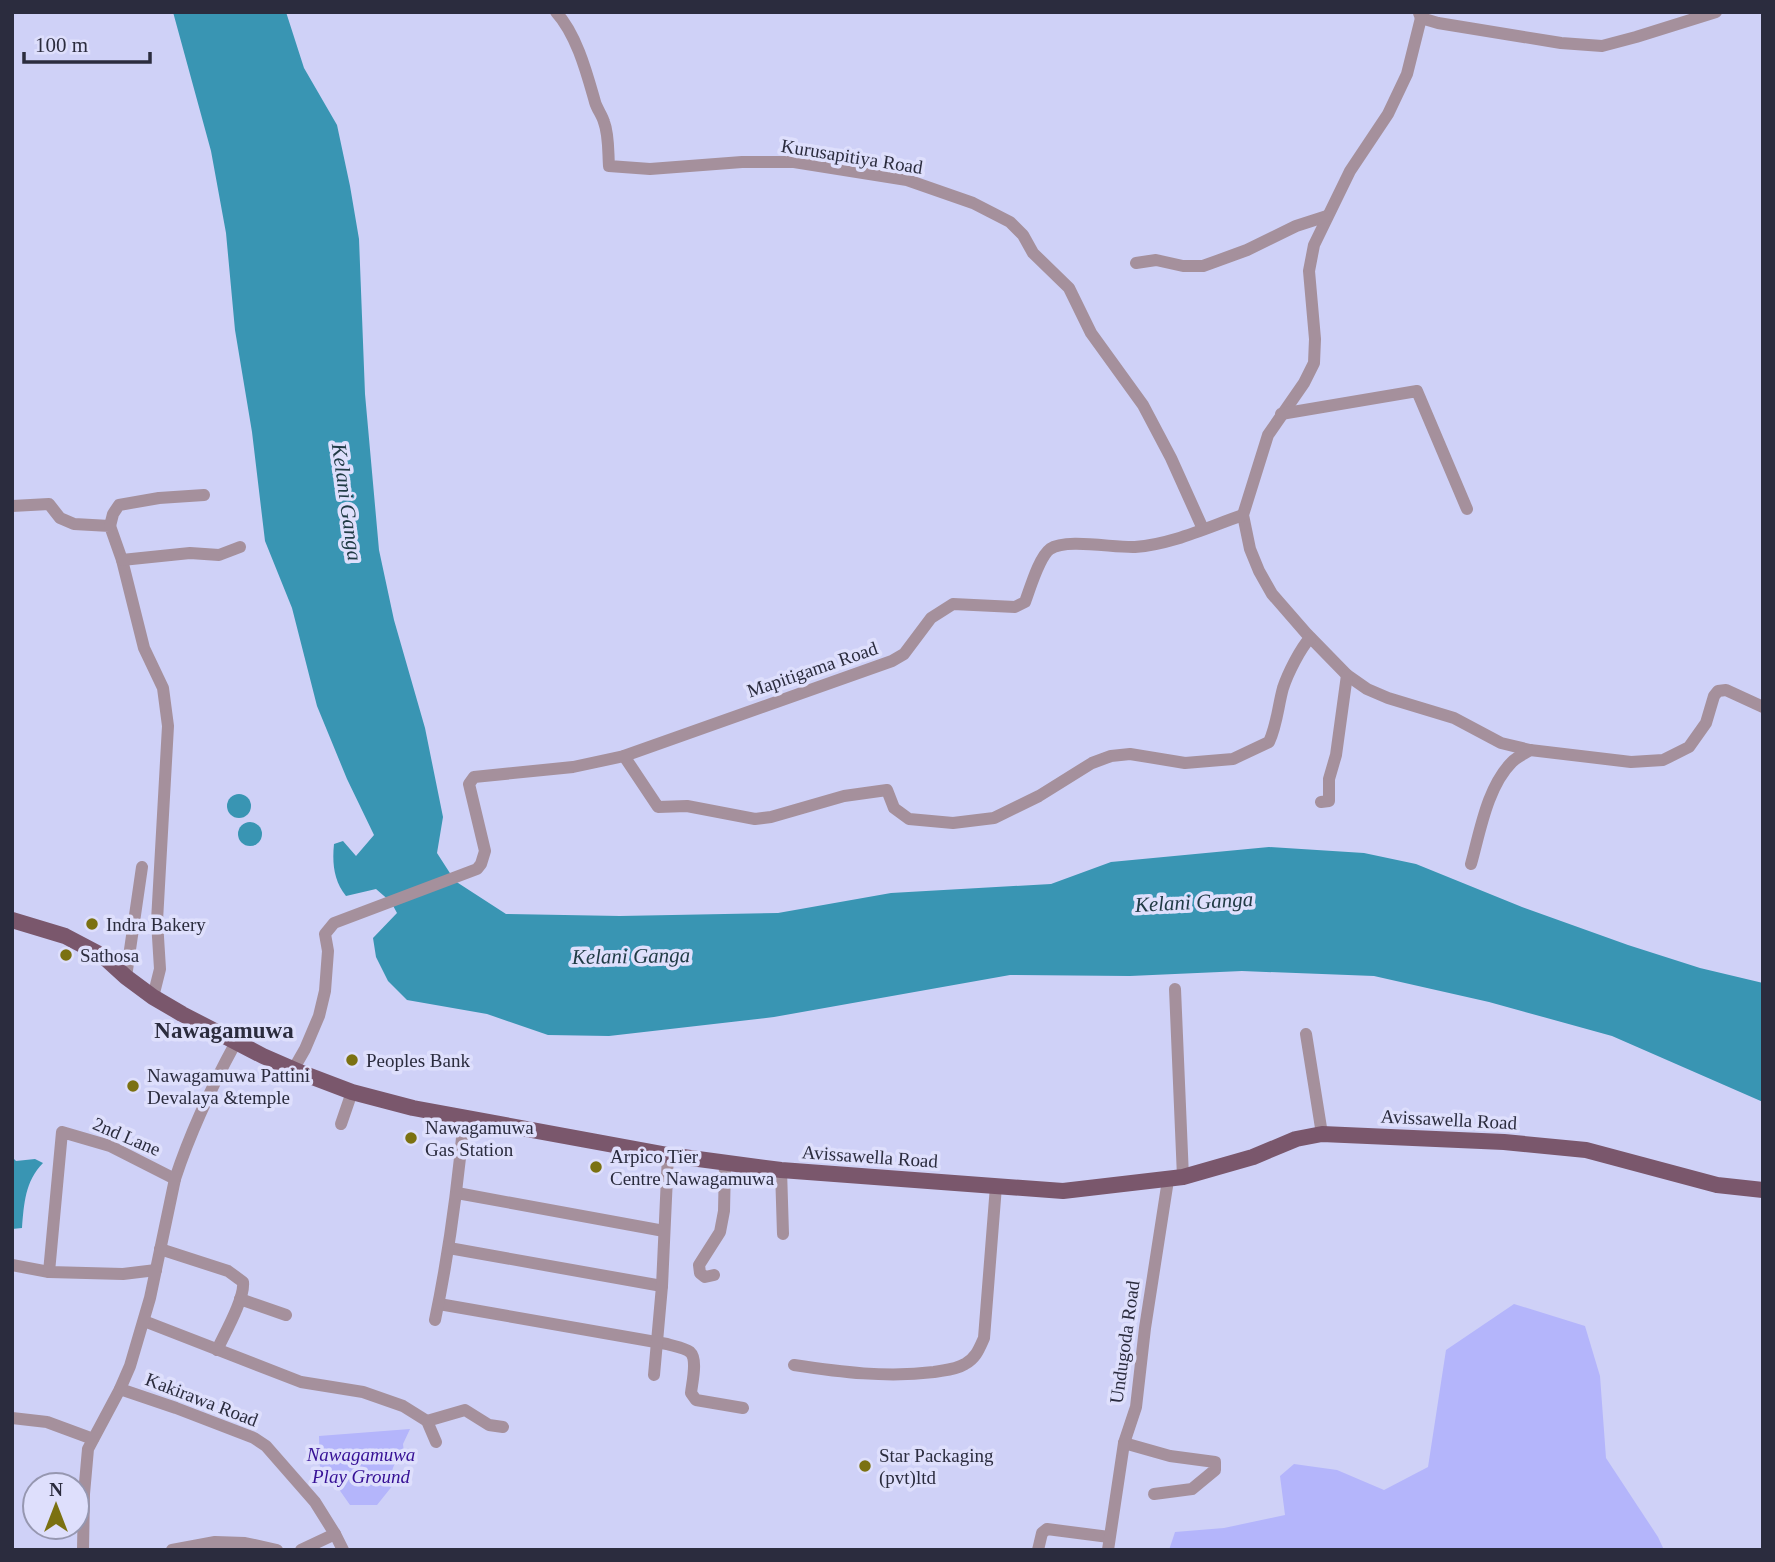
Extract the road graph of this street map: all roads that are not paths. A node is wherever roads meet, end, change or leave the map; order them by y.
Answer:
1 (556, 12) edge
2 (1716, 12) edge
3 (1419, 15) edge
4 (1327, 216) junction
5 (1136, 262) dead end
6 (1281, 414) junction
7 (204, 495) dead end
8 (12, 506) edge
9 (1467, 509) dead end
10 (1243, 515) junction
11 (110, 526) junction
12 (1203, 529) junction
13 (240, 547) dead end
14 (122, 560) junction
15 (1310, 638) junction
16 (1347, 675) junction
17 (1763, 708) edge
18 (1530, 750) junction
19 (624, 756) junction
20 (1321, 802) dead end
21 (1471, 864) dead end
22 (142, 867) dead end
23 (12, 920) edge
24 (126, 977) junction
25 (1175, 989) dead end
26 (153, 997) junction
27 (1306, 1034) dead end
28 (236, 1042) junction
29 (293, 1070) junction
30 (352, 1092) junction
31 (464, 1117) junction
32 (341, 1124) dead end
33 (1322, 1134) junction
34 (668, 1155) junction
35 (725, 1164) junction
36 (781, 1171) junction
37 (175, 1179) junction
38 (1175, 1179) junction
39 (996, 1186) junction
40 (1763, 1190) edge
41 (457, 1193) junction
42 (664, 1231) junction
43 (783, 1234) dead end
44 (716, 1238) junction
45 (449, 1248) junction
46 (160, 1250) junction
47 (716, 1257) dead end
48 (12, 1265) edge
49 (156, 1270) junction
50 (49, 1272) junction
51 (714, 1275) dead end
52 (662, 1286) junction
53 (240, 1300) junction
54 (439, 1304) junction
55 (286, 1315) dead end
56 (435, 1320) dead end
57 (144, 1321) junction
58 (657, 1343) junction
59 (217, 1350) junction
60 (793, 1365) dead end
61 (654, 1375) dead end
62 (120, 1389) junction
63 (743, 1408) dead end
64 (12, 1418) edge
65 (427, 1421) junction
66 (503, 1427) dead end
67 (93, 1439) junction
68 (436, 1442) dead end
69 (1124, 1443) junction
70 (1154, 1494) dead end
71 (335, 1534) junction
72 (1109, 1543) edge
73 (215, 1546) edge
74 (83, 1550) edge
75 (173, 1550) edge
76 (277, 1550) edge
77 (301, 1550) edge
78 (343, 1550) edge
79 (1038, 1550) edge

1 - 12 street, Kurusapitiya Road
2 - 3 street
3 - 4 street
4 - 5 street
4 - 6 street
6 - 9 street
6 - 10 street
7 - 11 street
8 - 11 street
10 - 12 street, Mapitigama Road
10 - 15 street
11 - 14 street
12 - 19 street, Mapitigama Road
13 - 14 street
14 - 26 street
15 - 16 street
15 - 19 street
16 - 18 street
16 - 20 street
17 - 18 street
18 - 21 street
19 - 29 street, Mapitigama Road
22 - 24 street
23 - 24 main road, Avissawella Road
24 - 26 main road, Avissawella Road
25 - 38 street, Undugoda Road
26 - 28 main road, Avissawella Road
27 - 33 street
28 - 29 main road, Avissawella Road
28 - 37 street
29 - 30 main road, Avissawella Road
30 - 31 main road, Avissawella Road
30 - 32 street
31 - 34 main road, Avissawella Road
31 - 41 street
33 - 38 main road, Avissawella Road
33 - 40 main road, Avissawella Road
34 - 35 main road, Avissawella Road
34 - 42 street
35 - 36 main road, Avissawella Road
35 - 44 street
36 - 39 main road, Avissawella Road
36 - 43 street
37 - 46 street
37 - 50 street, 2nd Lane
38 - 39 main road, Avissawella Road
38 - 69 street, Undugoda Road
39 - 60 street
41 - 42 street
41 - 45 street
42 - 52 street
44 - 47 street
44 - 51 street
45 - 52 street
45 - 54 street
46 - 49 street
46 - 53 street
48 - 50 street
49 - 50 street
49 - 57 street
52 - 58 street
53 - 55 street
53 - 59 street
54 - 56 street
54 - 58 street
57 - 59 street
57 - 62 street
58 - 61 street
58 - 63 street
59 - 65 street
62 - 67 street
62 - 71 street, Kakirawa Road
64 - 67 street
65 - 66 street
65 - 68 street
67 - 74 street
69 - 70 street
69 - 72 street, Undugoda Road
71 - 77 street
71 - 78 street, Kakirawa Road
72 - 79 street
73 - 75 street
73 - 76 street

